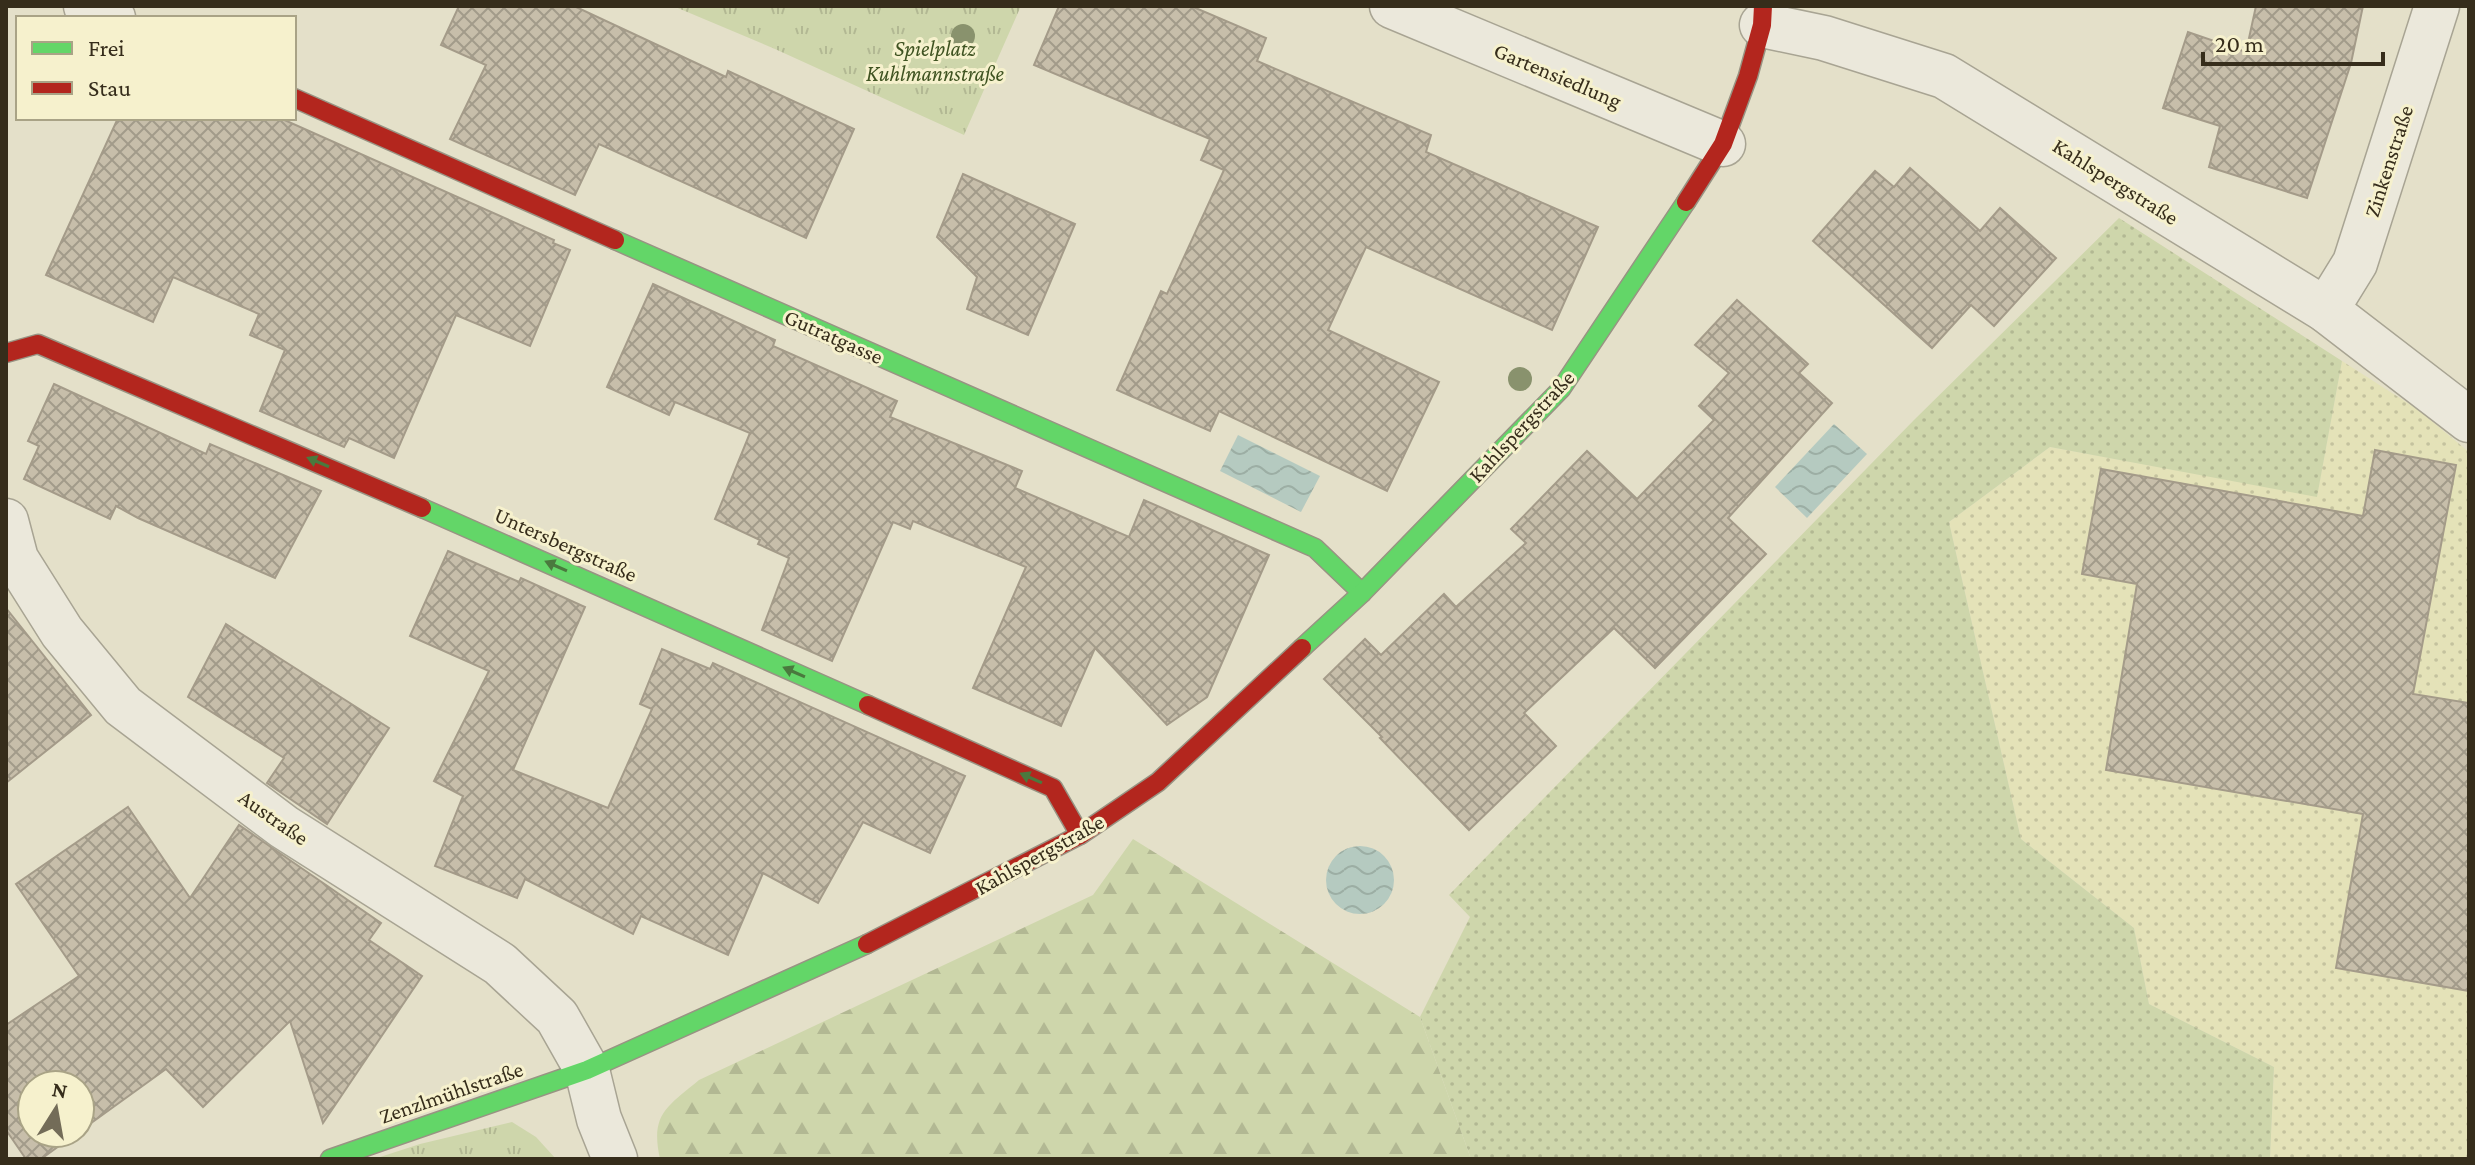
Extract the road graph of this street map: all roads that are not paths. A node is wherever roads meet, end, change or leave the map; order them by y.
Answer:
1 (86, 6) edge
2 (1392, 6) edge
3 (2437, 6) edge
4 (108, 16) edge
5 (1763, 16) edge
6 (296, 99) edge
7 (1723, 144) junction
8 (2326, 310) junction
9 (6, 353) edge
10 (2469, 420) edge
11 (6, 521) edge
12 (1362, 593) junction
13 (1080, 835) junction
14 (587, 1070) junction
15 (330, 1159) edge
16 (615, 1159) edge

1 - 4 street
2 - 7 street, Gartensiedlung
3 - 8 street, Zinkenstraße
5 - 7 street, Kahlspergstraße
5 - 8 street, Kahlspergstraße
6 - 12 street, Gutratgasse
7 - 12 street, Kahlspergstraße
8 - 10 street, Kahlspergstraße
13 -> 9 street, Untersbergstraße
11 - 14 street, Austraße
12 - 13 street, Kahlspergstraße
13 - 14 street, Kahlspergstraße
14 - 15 street, Zenzlmühlstraße
14 - 16 street

